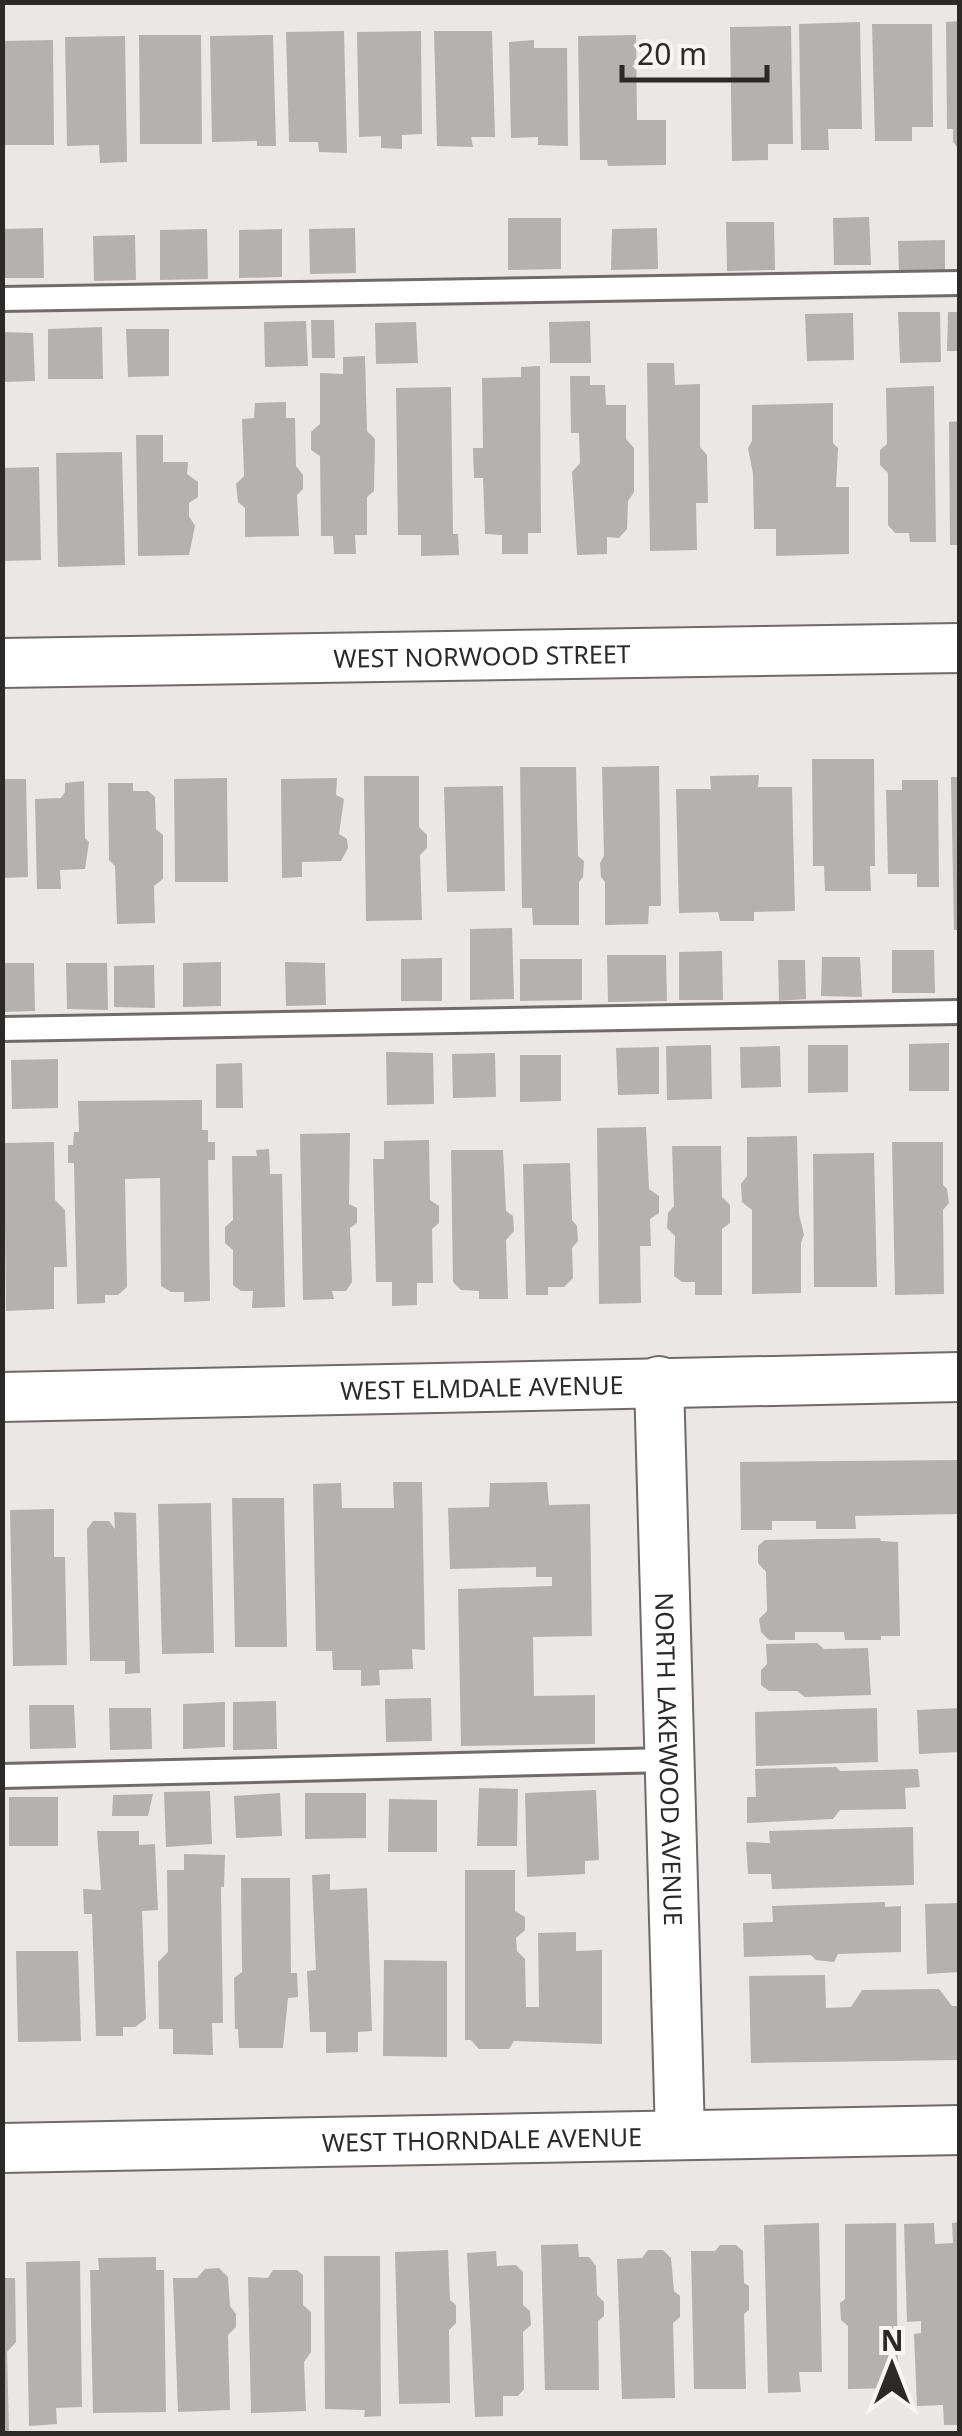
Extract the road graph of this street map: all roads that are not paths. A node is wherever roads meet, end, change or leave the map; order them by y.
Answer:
1 (960, 283) edge
2 (2, 299) edge
3 (960, 648) edge
4 (2, 663) edge
5 (960, 1012) edge
6 (2, 1029) edge
7 (960, 1377) edge
8 (658, 1381) junction
9 (2, 1397) edge
10 (670, 1760) junction
11 (2, 1776) edge
12 (960, 2130) edge
13 (680, 2135) junction
14 (2, 2148) edge

1 - 2 lane
3 - 4 street, WEST NORWOOD STREET
5 - 6 lane
7 - 8 street, WEST ELMDALE AVENUE
8 - 9 street, WEST ELMDALE AVENUE
8 - 10 street, NORTH LAKEWOOD AVENUE
10 - 11 lane
10 - 13 street, NORTH LAKEWOOD AVENUE
12 - 13 street, WEST THORNDALE AVENUE
13 - 14 street, WEST THORNDALE AVENUE

